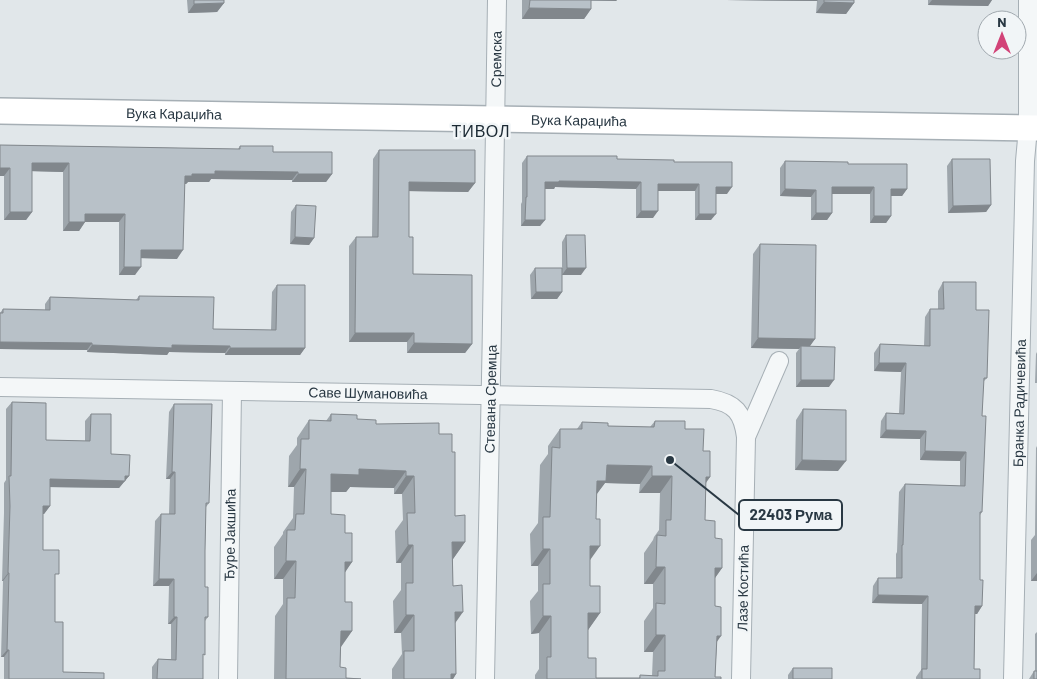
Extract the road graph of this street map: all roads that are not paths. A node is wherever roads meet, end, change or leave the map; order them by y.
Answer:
1 (497, 0) edge
2 (1028, 0) edge
3 (0, 111) edge
4 (496, 119) junction
5 (1032, 128) edge
6 (779, 361) dead end
7 (0, 387) edge
8 (232, 391) junction
9 (490, 395) junction
10 (733, 407) joint
11 (746, 437) junction
12 (228, 679) edge
13 (486, 679) edge
14 (741, 679) edge
15 (1013, 679) edge

1 - 4 street, Сремска
2 - 5 street, Бранка Радичевића
3 - 4 main road, Вука Караџића
4 - 5 main road, Вука Караџића
4 - 9 street, Стевана Сремца
5 - 15 street, Бранка Радичевића
6 - 11 street, Лазе Костића
7 - 8 street, Саве Шумановића
8 - 9 street, Саве Шумановића
8 - 12 street, Ђуре Јакшића
9 - 10 street, Саве Шумановића
9 - 13 street, Стевана Сремца
10 - 11 street, Лазе Костића
11 - 14 street, Лазе Костића

